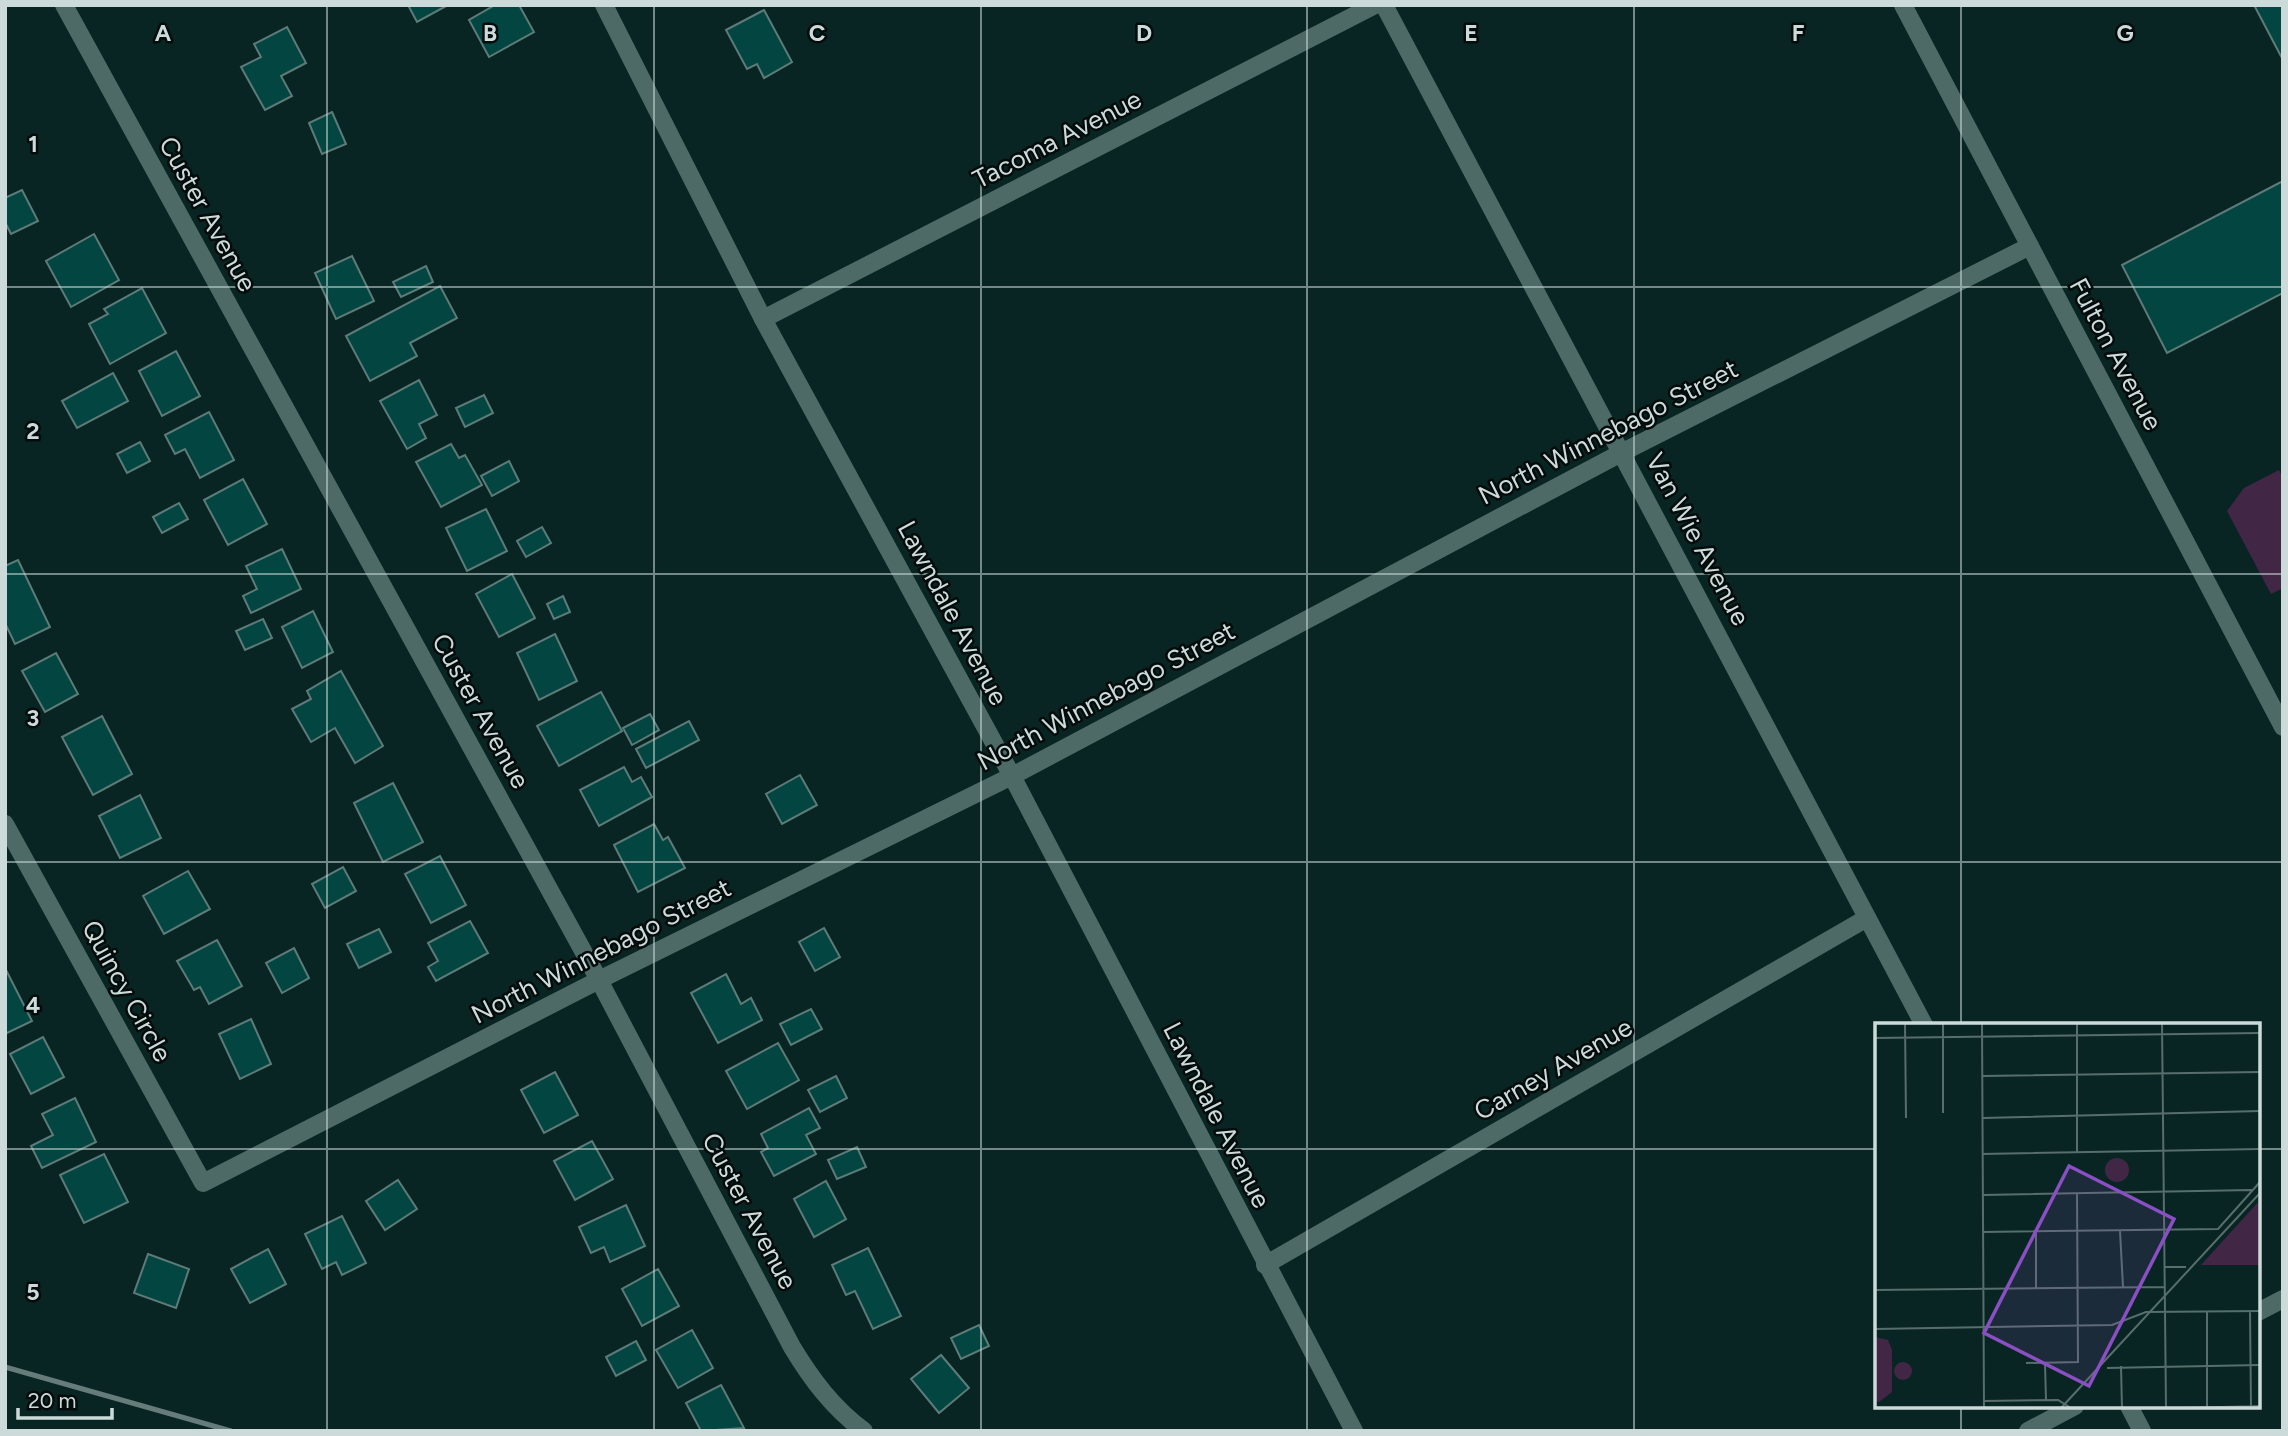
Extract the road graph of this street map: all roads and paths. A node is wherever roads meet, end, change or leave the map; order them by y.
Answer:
1 (64, 5) edge
2 (604, 5) edge
3 (1375, 5) edge
4 (1384, 5) edge
5 (1903, 5) edge
6 (2029, 246) junction
7 (764, 319) junction
8 (1623, 452) junction
9 (2283, 727) edge
10 (1012, 776) junction
11 (7, 830) edge
12 (1867, 918) junction
13 (599, 980) junction
14 (1923, 1023) edge
15 (203, 1183) joint
16 (1265, 1265) junction
17 (2283, 1299) edge
18 (2260, 1311) edge
19 (2072, 1408) edge
20 (2130, 1408) edge
21 (864, 1431) edge
22 (1354, 1431) edge
23 (2028, 1431) edge
24 (2142, 1431) edge

1 - 13 street, Custer Avenue
2 - 7 street, Lawndale Avenue
3 - 7 street, Tacoma Avenue
4 - 8 street, Van Wie Avenue
5 - 6 street, Fulton Avenue
6 - 8 street, North Winnebago Street
6 - 9 street, Fulton Avenue
7 - 10 street, Lawndale Avenue
8 - 10 street, North Winnebago Street
8 - 12 street, Van Wie Avenue
10 - 13 street, North Winnebago Street
10 - 16 street, Lawndale Avenue
11 - 15 street, Quincy Circle
12 - 14 street, Van Wie Avenue
12 - 16 street, Carney Avenue
13 - 15 street, North Winnebago Street
13 - 21 street, Custer Avenue
16 - 22 street, Lawndale Avenue
17 - 18 street
19 - 23 street
20 - 24 street

